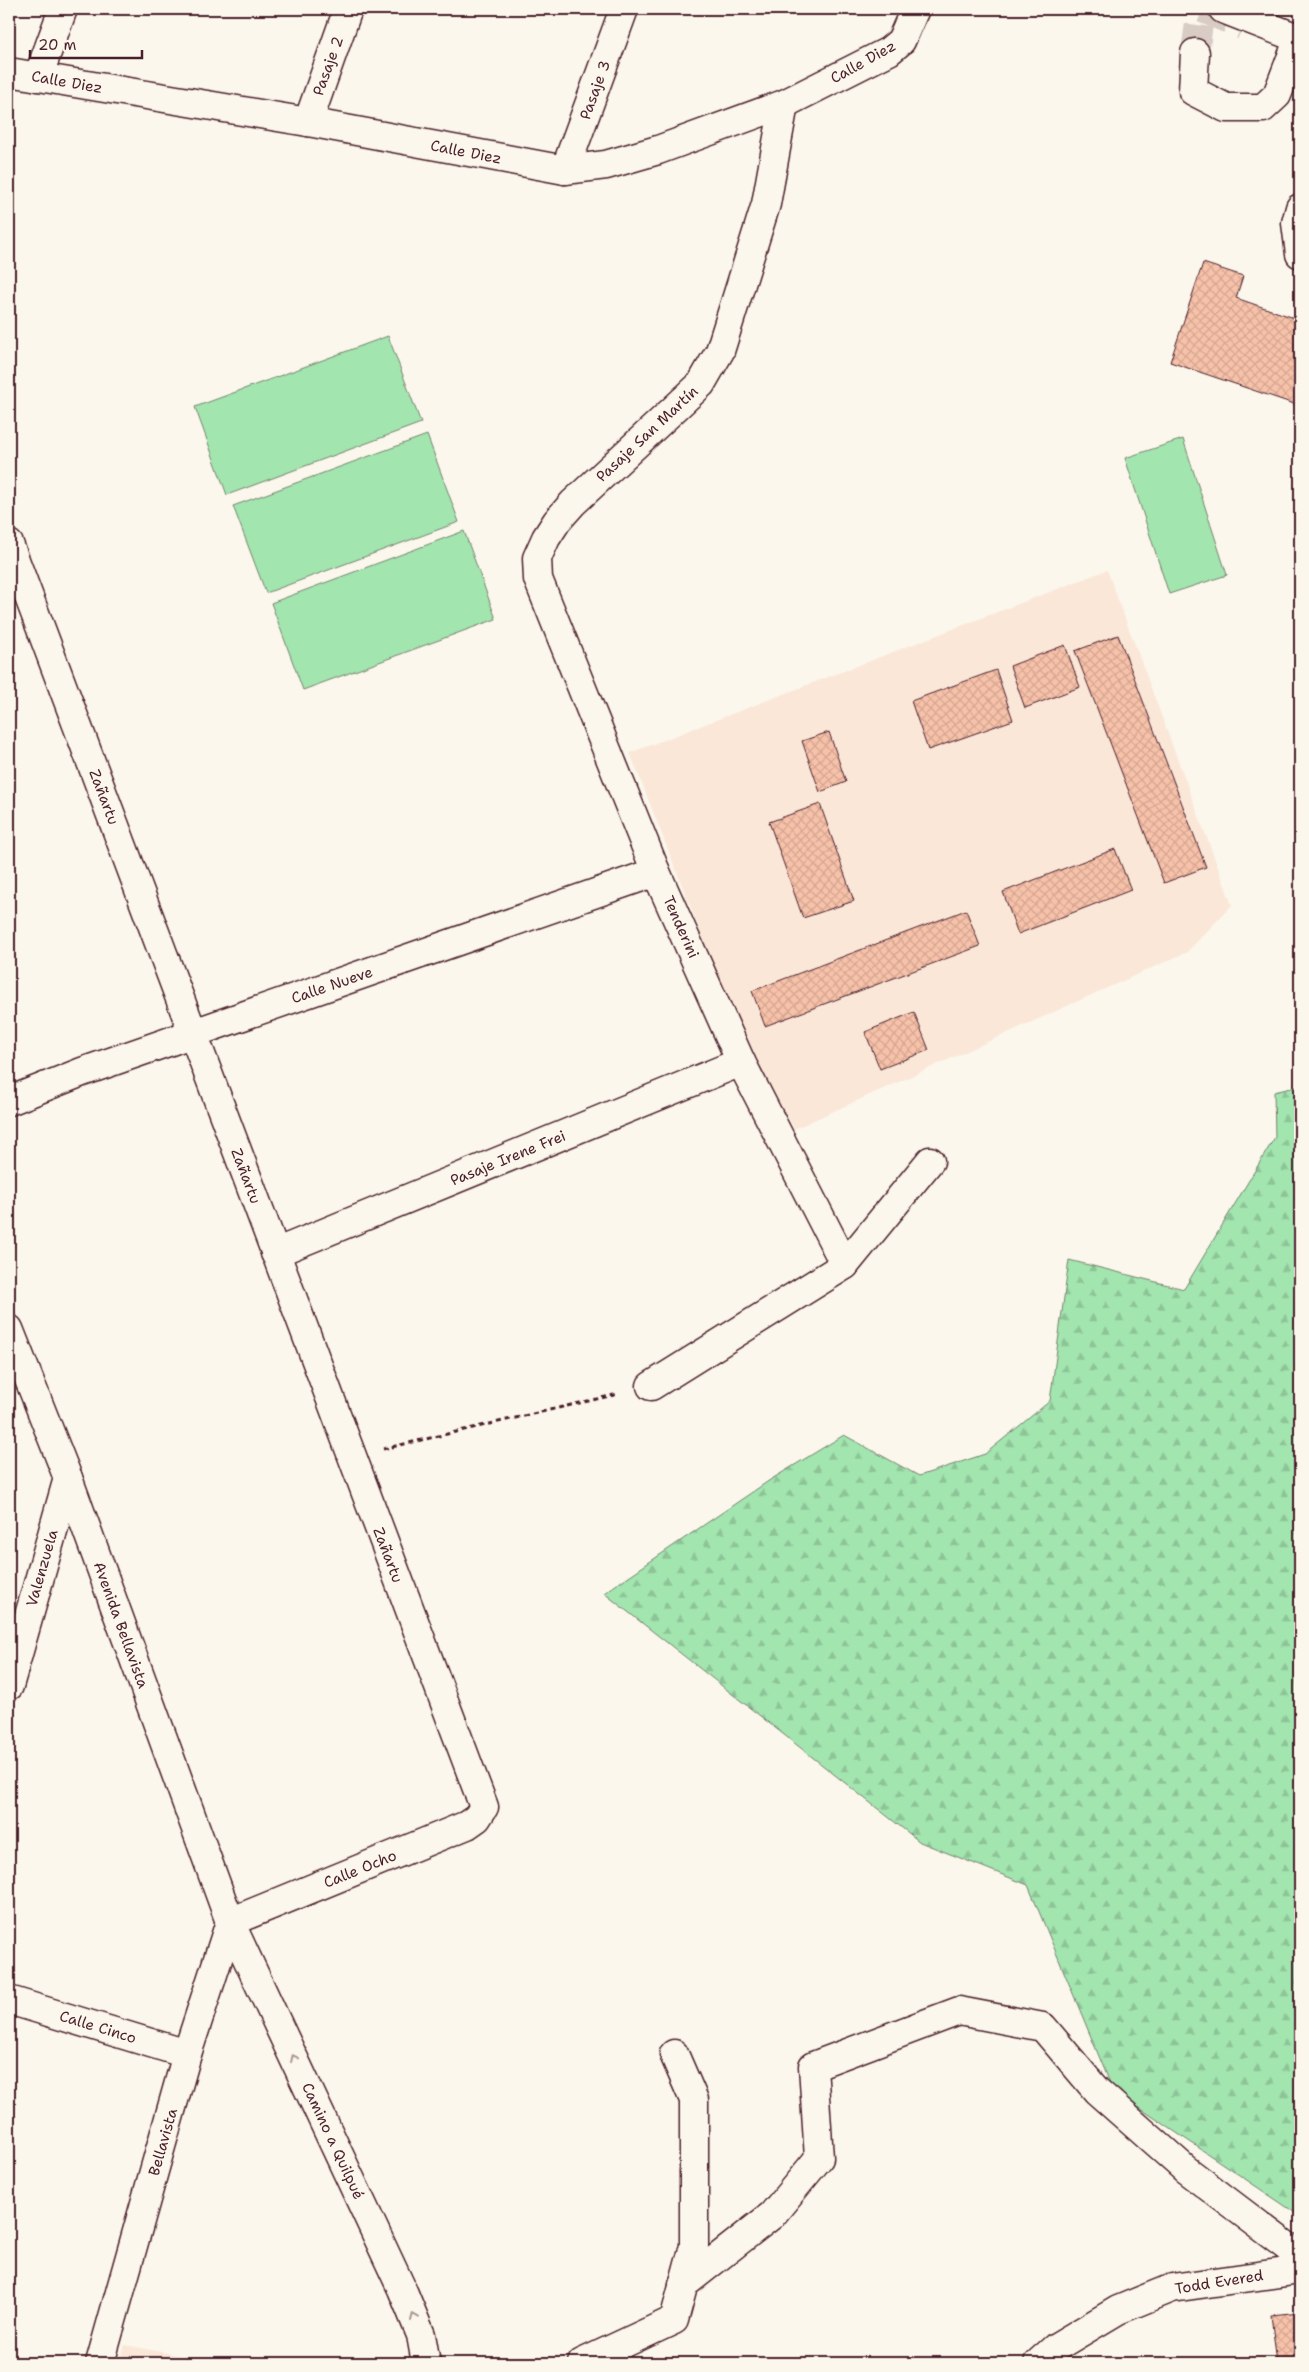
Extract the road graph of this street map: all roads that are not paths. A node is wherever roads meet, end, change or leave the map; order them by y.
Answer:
1 (63, 9) edge
2 (348, 9) edge
3 (624, 9) edge
4 (915, 9) edge
5 (1223, 9) tunnel mouth
6 (1300, 38) edge
7 (1195, 53) tunnel mouth
8 (9, 72) edge
9 (38, 77) junction
10 (784, 104) junction
11 (308, 122) junction
12 (565, 170) junction
13 (1300, 208) edge
14 (1300, 254) edge
15 (9, 544) edge
16 (538, 579) joint
17 (656, 872) junction
18 (193, 1033) junction
19 (741, 1062) junction
20 (9, 1101) edge
21 (930, 1161) dead end
22 (275, 1253) junction
23 (845, 1265) junction
24 (9, 1329) edge
25 (652, 1386) road end
26 (68, 1478) junction
27 (9, 1686) edge
28 (484, 1808) joint
29 (230, 1922) junction
30 (9, 2000) edge
31 (187, 2054) junction
32 (674, 2054) dead end
33 (1300, 2256) edge
34 (1300, 2270) edge
35 (683, 2285) junction
36 (100, 2363) edge
37 (426, 2363) edge
38 (582, 2363) edge
39 (1038, 2363) edge

1 - 9 street
2 - 11 street, Pasaje 2
3 - 12 street, Pasaje 3
4 - 10 street, Calle Diez
5 - 6 street
6 - 7 street
8 - 9 street, Calle Diez
9 - 11 street, Calle Diez
10 - 12 street, Calle Diez
10 - 16 street, Pasaje San Martín
11 - 12 street, Calle Diez
13 - 14 street
15 - 18 street, Zañartu
16 - 17 street, Tenderini
17 - 18 street, Calle Nueve
17 - 19 street, Tenderini
18 - 20 street, Calle Nueve
18 - 22 street, Zañartu
19 - 22 street, Pasaje Irene Frei
19 - 23 street, Tenderini
21 - 23 street
22 - 28 street, Zañartu
23 - 25 street
24 - 26 street, Avenida Bellavista
26 - 27 street, Valenzuela
26 - 29 street, Avenida Bellavista
28 - 29 street, Calle Ocho
29 - 31 street, Bellavista
37 -> 29 street, Camino a Quilpué
30 - 31 street, Calle Cinco
31 - 36 street, Bellavista
32 - 35 street
33 - 35 street
34 - 39 street, Todd Evered
35 - 38 street

